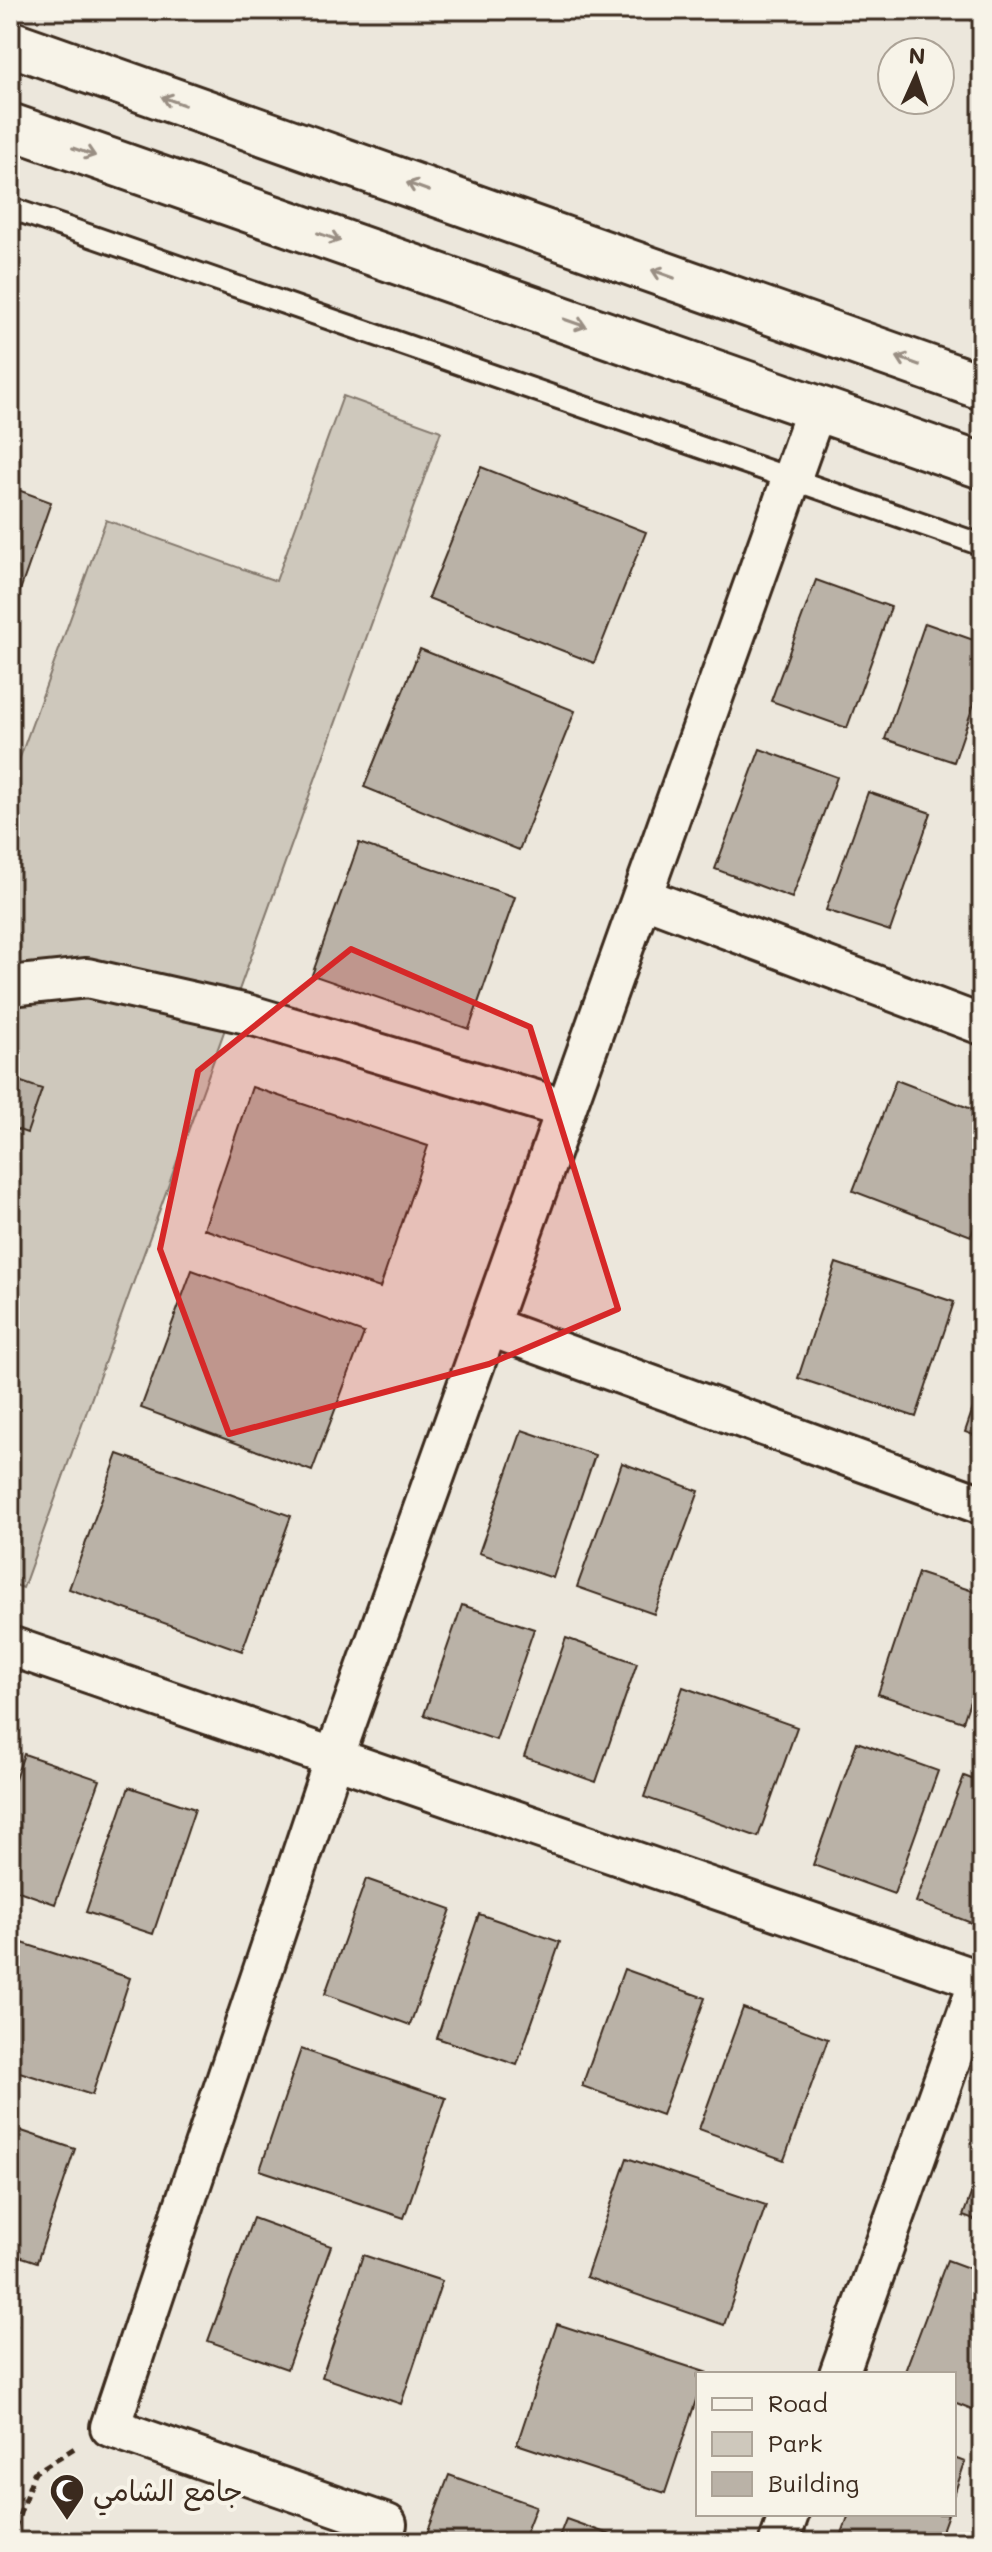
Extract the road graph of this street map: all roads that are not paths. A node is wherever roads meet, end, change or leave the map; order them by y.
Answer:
1 (10, 43) edge
2 (10, 126) edge
3 (10, 208) edge
4 (982, 387) edge
5 (817, 407) junction
6 (982, 466) edge
7 (792, 478) junction
8 (982, 545) edge
9 (642, 897) junction
10 (10, 986) edge
11 (982, 1025) edge
12 (566, 1109) junction
13 (488, 1326) junction
14 (982, 1505) edge
15 (10, 1646) edge
16 (334, 1758) junction
17 (981, 1980) edge
18 (840, 2372) edge
19 (788, 2516) edge
20 (387, 2524) dead end
21 (779, 2542) edge

4 -> 1 main road
2 -> 5 main road
3 - 7 lane
5 - 6 main road
5 - 7 street
7 - 8 lane
7 - 9 street
9 - 11 street
9 - 12 street
10 - 12 street
12 - 13 street
13 - 14 street
13 - 16 street
15 - 16 street
16 - 17 street
16 - 20 street
17 - 18 street
19 - 21 street

